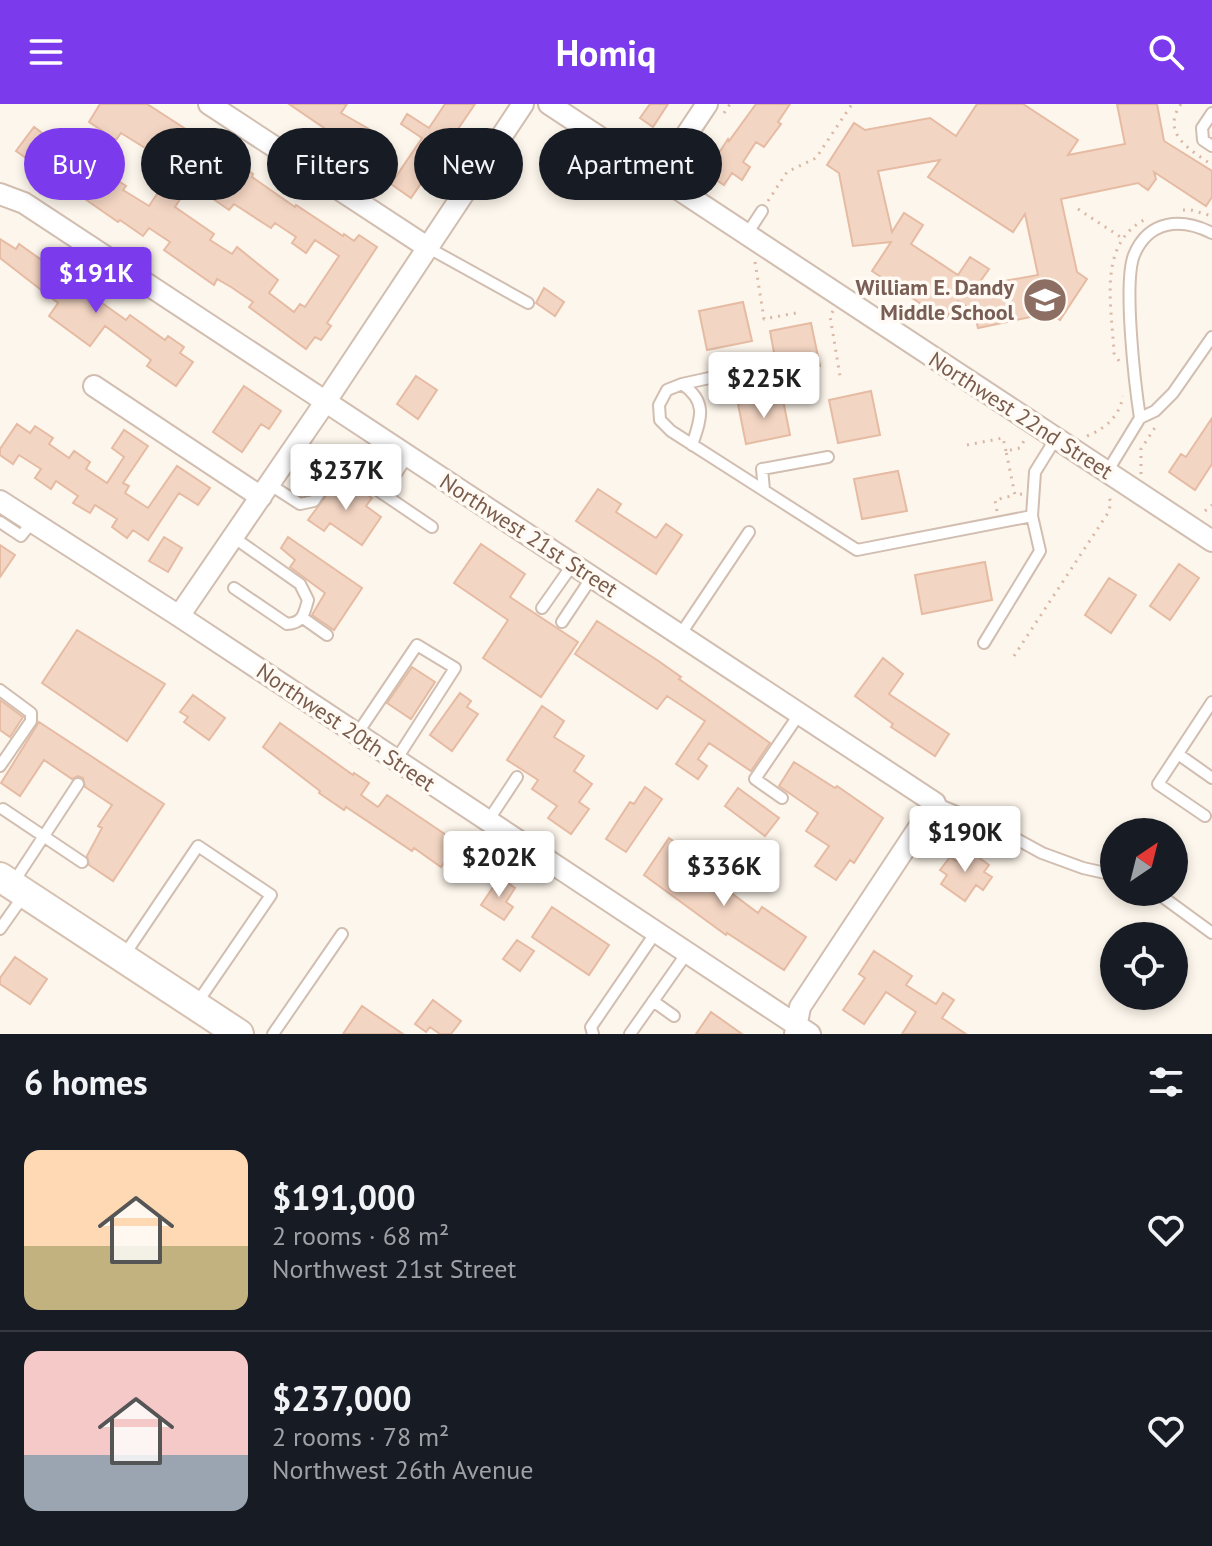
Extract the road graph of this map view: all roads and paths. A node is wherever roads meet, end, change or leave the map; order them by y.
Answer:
1 (209, 104) edge
2 (523, 104) edge
3 (549, 104) edge
4 (707, 104) edge
5 (852, 104) edge
6 (1181, 104) edge
7 (1212, 113) edge
8 (586, 128) edge
9 (691, 128) edge
10 (1212, 146) edge
11 (1212, 165) edge
12 (0, 194) edge
13 (695, 200) edge
14 (1078, 209) dead end
15 (762, 211) joint
16 (1212, 233) edge
17 (747, 234) junction
18 (1122, 238) dead end
19 (427, 247) junction
20 (756, 261) dead end
21 (528, 303) dead end
22 (833, 311) dead end
23 (796, 313) dead end
24 (1212, 337) edge
25 (755, 368) dead end
26 (840, 376) dead end
27 (682, 384) junction
28 (94, 386) dead end
29 (326, 401) junction
30 (1140, 418) junction
31 (692, 445) junction
32 (967, 445) dead end
33 (1052, 445) junction
34 (1006, 451) junction
35 (408, 455) junction
36 (828, 457) dead end
37 (1107, 482) junction
38 (265, 490) junction
39 (764, 490) junction
40 (1034, 493) junction
41 (383, 494) junction
42 (1015, 495) junction
43 (1117, 499) dead end
44 (0, 501) edge
45 (1212, 505) edge
46 (1110, 509) junction
47 (1205, 511) dead end
48 (1032, 516) junction
49 (0, 522) edge
50 (32, 522) junction
51 (999, 522) junction
52 (432, 527) dead end
53 (749, 532) dead end
54 (233, 537) junction
55 (1211, 540) edge
56 (573, 564) junction
57 (592, 577) junction
58 (234, 588) dead end
59 (542, 608) dead end
60 (179, 616) junction
61 (303, 618) junction
62 (562, 622) dead end
63 (327, 635) dead end
64 (680, 635) junction
65 (984, 643) dead end
66 (1014, 656) dead end
67 (0, 690) edge
68 (1212, 702) edge
69 (800, 713) junction
70 (357, 734) junction
71 (1178, 754) junction
72 (396, 760) junction
73 (0, 766) edge
74 (517, 777) dead end
75 (1212, 778) edge
76 (78, 784) dead end
77 (782, 798) dead end
78 (935, 803) junction
79 (3, 809) dead end
80 (1205, 816) dead end
81 (488, 821) junction
82 (43, 837) junction
83 (82, 862) dead end
84 (1100, 872) edge
85 (12, 885) edge
86 (1175, 906) edge
87 (0, 929) edge
88 (656, 932) junction
89 (1212, 933) edge
90 (342, 934) dead end
91 (687, 953) junction
92 (122, 957) junction
93 (653, 1001) junction
94 (195, 1005) junction
95 (674, 1016) dead end
96 (801, 1031) edge
97 (239, 1034) edge
98 (273, 1034) edge
99 (593, 1034) edge
100 (630, 1034) edge

1 - 19 street
2 - 19 street
3 - 8 street, Northwest 22nd Street
4 - 9 street
5 - 15 path
6 - 11 path
7 - 10 lane
12 - 29 street, Northwest 21st Street
13 - 17 street, Northwest 22nd Street
14 - 18 path
15 - 17 lane
16 - 30 lane
17 - 33 street, Northwest 22nd Street
19 - 21 lane
19 - 29 street
20 - 23 path
22 - 26 path
24 - 30 lane
25 - 27 lane
27 - 31 lane
27 - 31 lane
28 - 38 street
29 - 35 street, Northwest 21st Street
29 - 38 street
30 - 37 lane
31 - 39 lane
32 - 34 path
33 - 34 path
33 - 37 street, Northwest 22nd Street
33 - 40 lane
34 - 42 path
35 - 41 lane
35 - 56 street, Northwest 21st Street
36 - 39 lane
37 - 46 path
37 - 55 street, Northwest 22nd Street
38 - 41 lane
38 - 54 street
39 - 51 lane
40 - 42 path
40 - 48 lane
41 - 52 lane
42 - 51 path
43 - 46 path
44 - 50 street, Northwest 20th Street
45 - 47 path
46 - 66 path
48 - 51 lane
48 - 65 lane
49 - 50 lane
50 - 60 street, Northwest 20th Street
53 - 64 lane
54 - 60 street
54 - 61 lane
56 - 57 street, Northwest 21st Street
56 - 59 lane
57 - 62 lane
57 - 64 street, Northwest 21st Street
58 - 61 lane
60 - 70 street, Northwest 20th Street
61 - 63 lane
64 - 69 street, Northwest 21st Street
67 - 73 lane
68 - 71 lane
69 - 77 lane
69 - 78 street, Northwest 21st Street
70 - 72 street, Northwest 20th Street
70 - 72 lane
71 - 75 lane
71 - 80 lane
72 - 81 street, Northwest 20th Street
74 - 81 lane
76 - 82 lane
78 - 84 lane
78 - 96 street
79 - 82 lane
81 - 88 street, Northwest 20th Street
82 - 83 lane
82 - 85 lane
85 - 87 lane
85 - 92 street
86 - 89 lane
88 - 91 street, Northwest 20th Street
88 - 99 lane
90 - 98 lane
91 - 93 lane
91 - 96 street, Northwest 20th Street
92 - 94 street
92 - 94 lane
93 - 95 lane
93 - 100 lane
94 - 97 street

